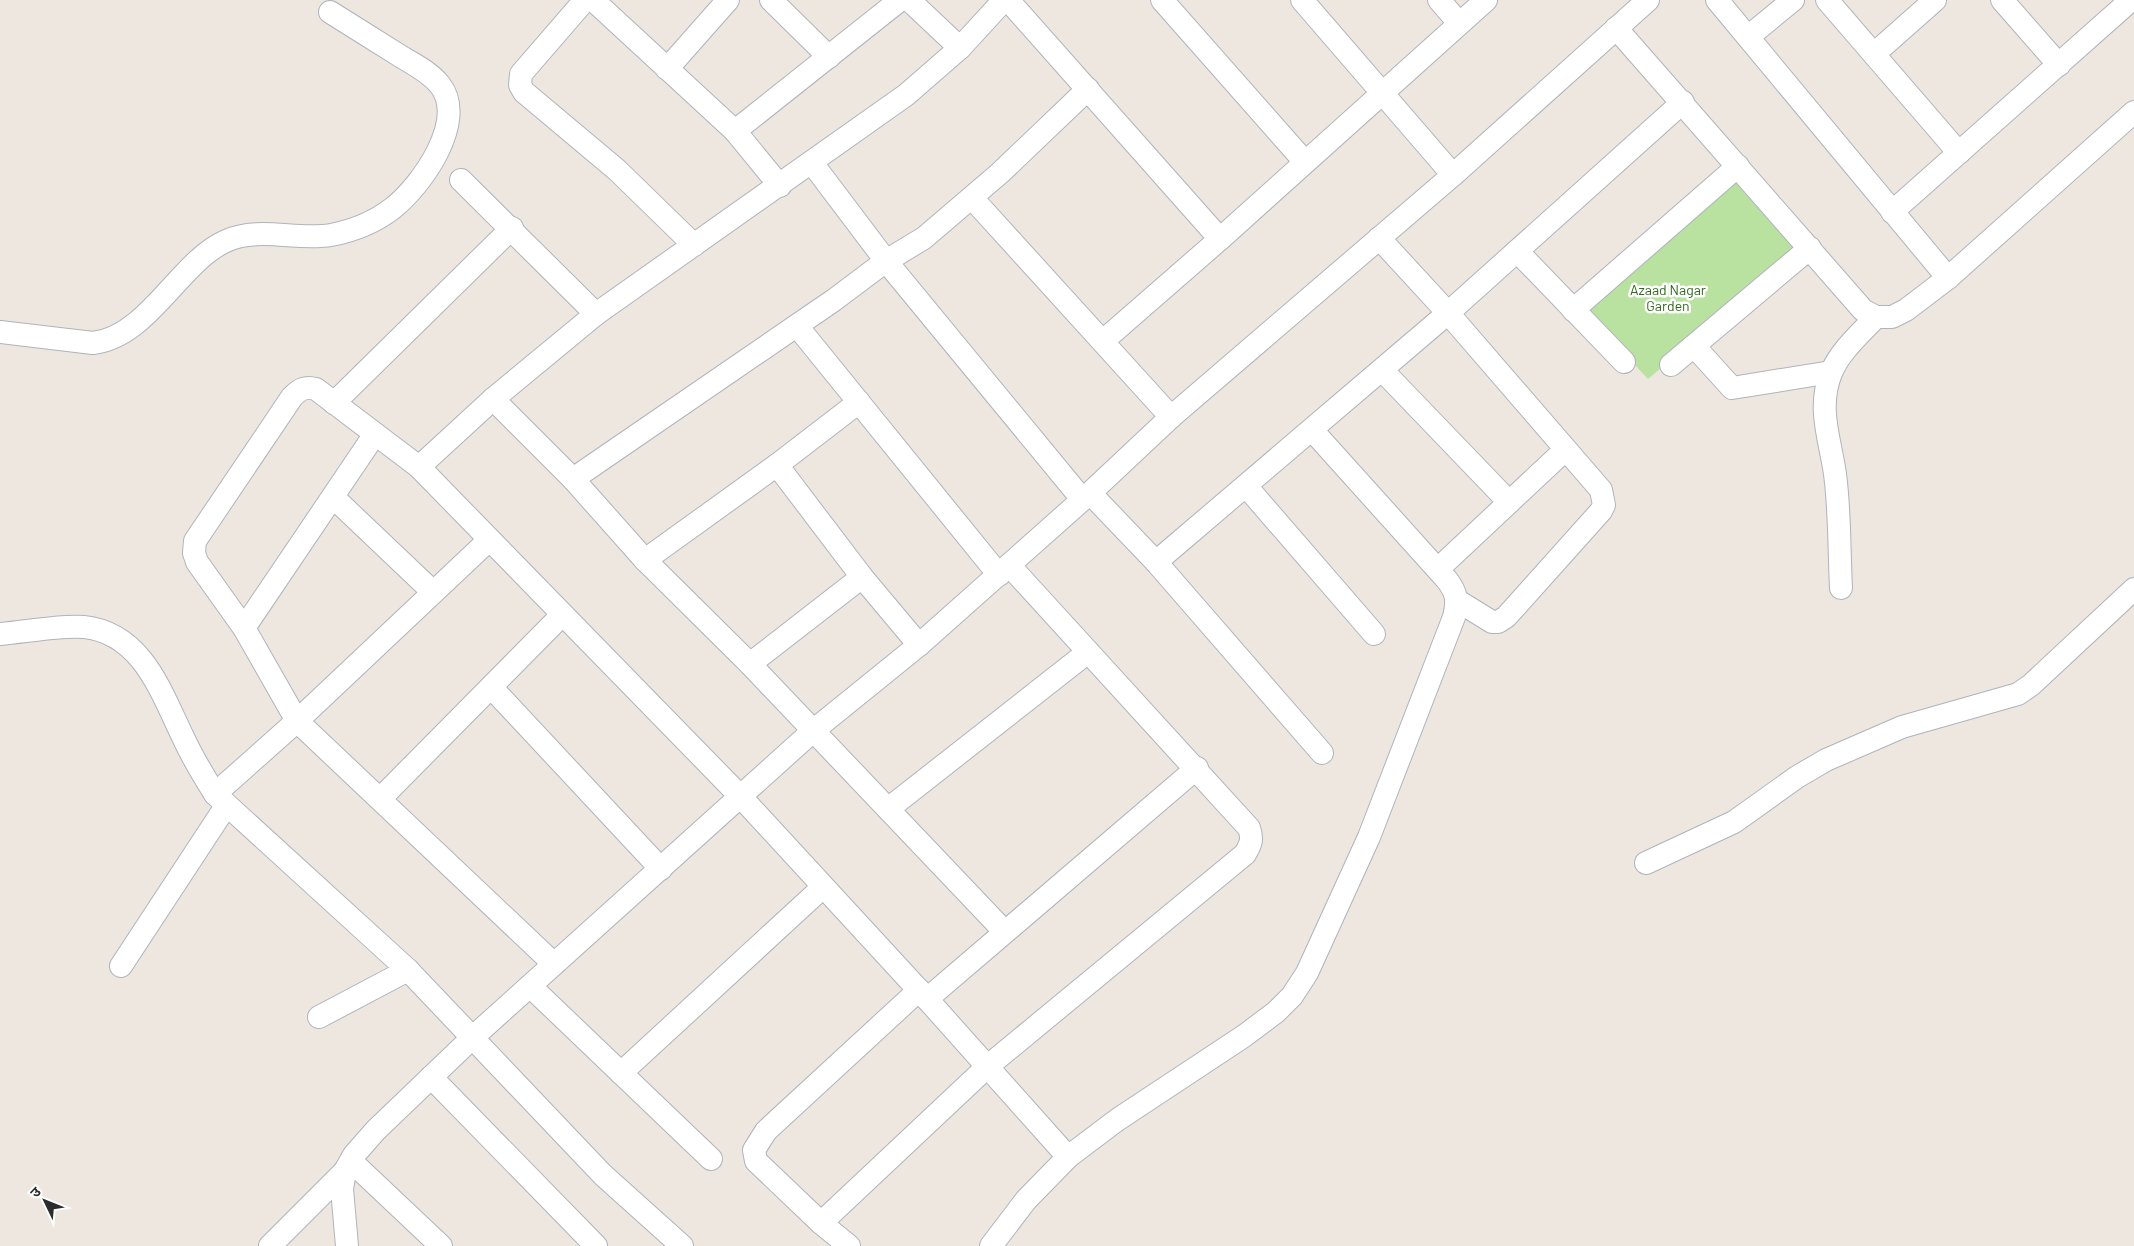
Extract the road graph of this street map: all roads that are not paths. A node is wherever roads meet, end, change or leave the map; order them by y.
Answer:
1 (728, 0) edge
2 (771, 0) edge
3 (900, 0) edge
4 (909, 0) edge
5 (1004, 0) edge
6 (1008, 0) edge
7 (1162, 0) edge
8 (1302, 0) edge
9 (1439, 0) edge
10 (1486, 0) edge
11 (1648, 0) edge
12 (1717, 0) edge
13 (1793, 0) edge
14 (1827, 0) edge
15 (1936, 0) edge
16 (2002, 0) edge
17 (596, 2) edge
18 (2118, 4) edge
19 (330, 12) dead end
20 (1459, 23) junction
21 (1616, 28) junction
22 (1748, 37) junction
23 (960, 48) junction
24 (1874, 54) junction
25 (829, 56) junction
26 (2059, 65) junction
27 (667, 69) junction
28 (1088, 89) junction
29 (1382, 92) junction
30 (1683, 102) junction
31 (2134, 112) edge
32 (735, 132) junction
33 (1959, 153) junction
34 (1305, 162) junction
35 (812, 163) junction
36 (1738, 166) junction
37 (1453, 175) junction
38 (461, 180) dead end
39 (780, 186) junction
40 (972, 198) junction
41 (1892, 212) junction
42 (512, 228) junction
43 (1379, 238) junction
44 (1220, 239) junction
45 (694, 245) junction
46 (1810, 248) junction
47 (1517, 251) junction
48 (886, 261) junction
49 (1948, 278) junction
50 (1573, 310) junction
51 (1448, 313) junction
52 (596, 314) junction
53 (1876, 317) junction
54 (796, 326) junction
55 (0, 332) edge
56 (1103, 341) junction
57 (1694, 346) junction
58 (1624, 362) dead end
59 (1671, 365) dead end
60 (1382, 370) junction
61 (1831, 372) junction
62 (493, 399) junction
63 (858, 402) junction
64 (334, 403) junction
65 (1171, 417) junction
66 (1312, 430) junction
67 (376, 434) junction
68 (1565, 450) junction
69 (777, 465) junction
70 (419, 467) junction
71 (573, 479) junction
72 (1246, 486) junction
73 (1086, 496) junction
74 (333, 497) junction
75 (1508, 502) junction
76 (489, 540) junction
77 (645, 560) junction
78 (1156, 562) junction
79 (1438, 569) junction
80 (1004, 570) junction
81 (862, 577) junction
82 (1841, 588) dead end
83 (2134, 589) edge
84 (433, 592) junction
85 (1458, 602) junction
86 (562, 615) junction
87 (244, 628) junction
88 (0, 634) edge
89 (1374, 634) dead end
90 (919, 645) junction
91 (1088, 652) junction
92 (750, 664) junction
93 (491, 687) junction
94 (297, 721) junction
95 (814, 730) junction
96 (1322, 754) dead end
97 (1197, 768) junction
98 (741, 797) junction
99 (381, 798) junction
100 (220, 800) junction
101 (888, 809) junction
102 (1646, 863) dead end
103 (661, 869) junction
104 (824, 886) junction
105 (1004, 930) junction
106 (554, 964) junction
107 (121, 966) dead end
108 (408, 970) junction
109 (530, 986) junction
110 (923, 994) junction
111 (319, 1017) dead end
112 (472, 1038) junction
113 (988, 1066) junction
114 (621, 1073) junction
115 (431, 1077) junction
116 (1068, 1157) junction
117 (711, 1159) dead end
118 (348, 1166) junction
119 (821, 1223) junction
120 (1000, 1243) edge
121 (270, 1246) edge
122 (347, 1246) edge
123 (441, 1246) edge
124 (596, 1246) edge
125 (682, 1246) edge
126 (849, 1246) edge

1 - 27 street
2 - 25 street
3 - 25 street
4 - 23 street
5 - 23 street
6 - 28 street
7 - 34 street
8 - 29 street
9 - 20 street
10 - 20 street
11 - 21 street
12 - 22 street
13 - 22 street
14 - 24 street
15 - 24 street
16 - 26 street
17 - 27 street
17 - 45 street
18 - 26 street
19 - 55 street
20 - 29 street
21 - 30 street
21 - 37 street
22 - 41 street
23 - 35 street
24 - 33 street
25 - 32 street
26 - 33 street
27 - 32 street
28 - 40 street
28 - 44 street
29 - 34 street
29 - 37 street
30 - 36 street
30 - 47 street
31 - 49 street
32 - 39 street
33 - 41 street
34 - 44 street
35 - 39 street
35 - 48 street
36 - 46 street
36 - 50 street
37 - 43 street
38 - 42 street
39 - 45 street
40 - 48 street
40 - 56 street
41 - 49 street
42 - 52 street
42 - 64 street
43 - 51 street
43 - 65 street
44 - 56 street
45 - 52 street
46 - 53 street
46 - 57 street
47 - 50 street
47 - 51 street
48 - 54 street
48 - 73 street
49 - 53 street
50 - 58 street
51 - 60 street
51 - 68 street
52 - 62 street
53 - 61 street
54 - 63 street
54 - 71 street
56 - 65 street
57 - 59 street
57 - 61 street
60 - 66 street
60 - 75 street
61 - 82 street
62 - 70 street
62 - 71 street
63 - 69 street
63 - 80 street
64 - 67 street
64 - 87 street
65 - 73 street
66 - 72 street
66 - 79 street
67 - 70 street
67 - 74 street
68 - 75 street
68 - 85 street
69 - 77 street
69 - 81 street
70 - 76 street
71 - 77 street
72 - 78 street
72 - 89 street
73 - 78 street
73 - 80 street
74 - 84 street
74 - 87 street
75 - 79 street
76 - 84 street
76 - 86 street
77 - 92 street
78 - 96 street
79 - 85 street
80 - 90 street
80 - 91 street
81 - 90 street
81 - 92 street
83 - 102 street
84 - 94 street
85 - 116 street
86 - 93 street
86 - 98 street
87 - 94 street
88 - 100 street
90 - 95 street
91 - 97 street
91 - 101 street
92 - 95 street
93 - 99 street
93 - 103 street
94 - 99 street
94 - 100 street
95 - 98 street
95 - 101 street
97 - 105 street
97 - 113 street
98 - 103 street
98 - 104 street
99 - 106 street
100 - 107 street
100 - 108 street
101 - 105 street
103 - 106 street
104 - 110 street
104 - 114 street
105 - 110 street
106 - 109 street
108 - 111 street
108 - 112 street
109 - 112 street
109 - 114 street
110 - 113 street
110 - 119 street
112 - 115 street
112 - 125 street
113 - 116 street
113 - 119 street
114 - 117 street
115 - 118 street
115 - 124 street
116 - 120 street
118 - 121 street
118 - 122 street
118 - 123 street
119 - 126 street

